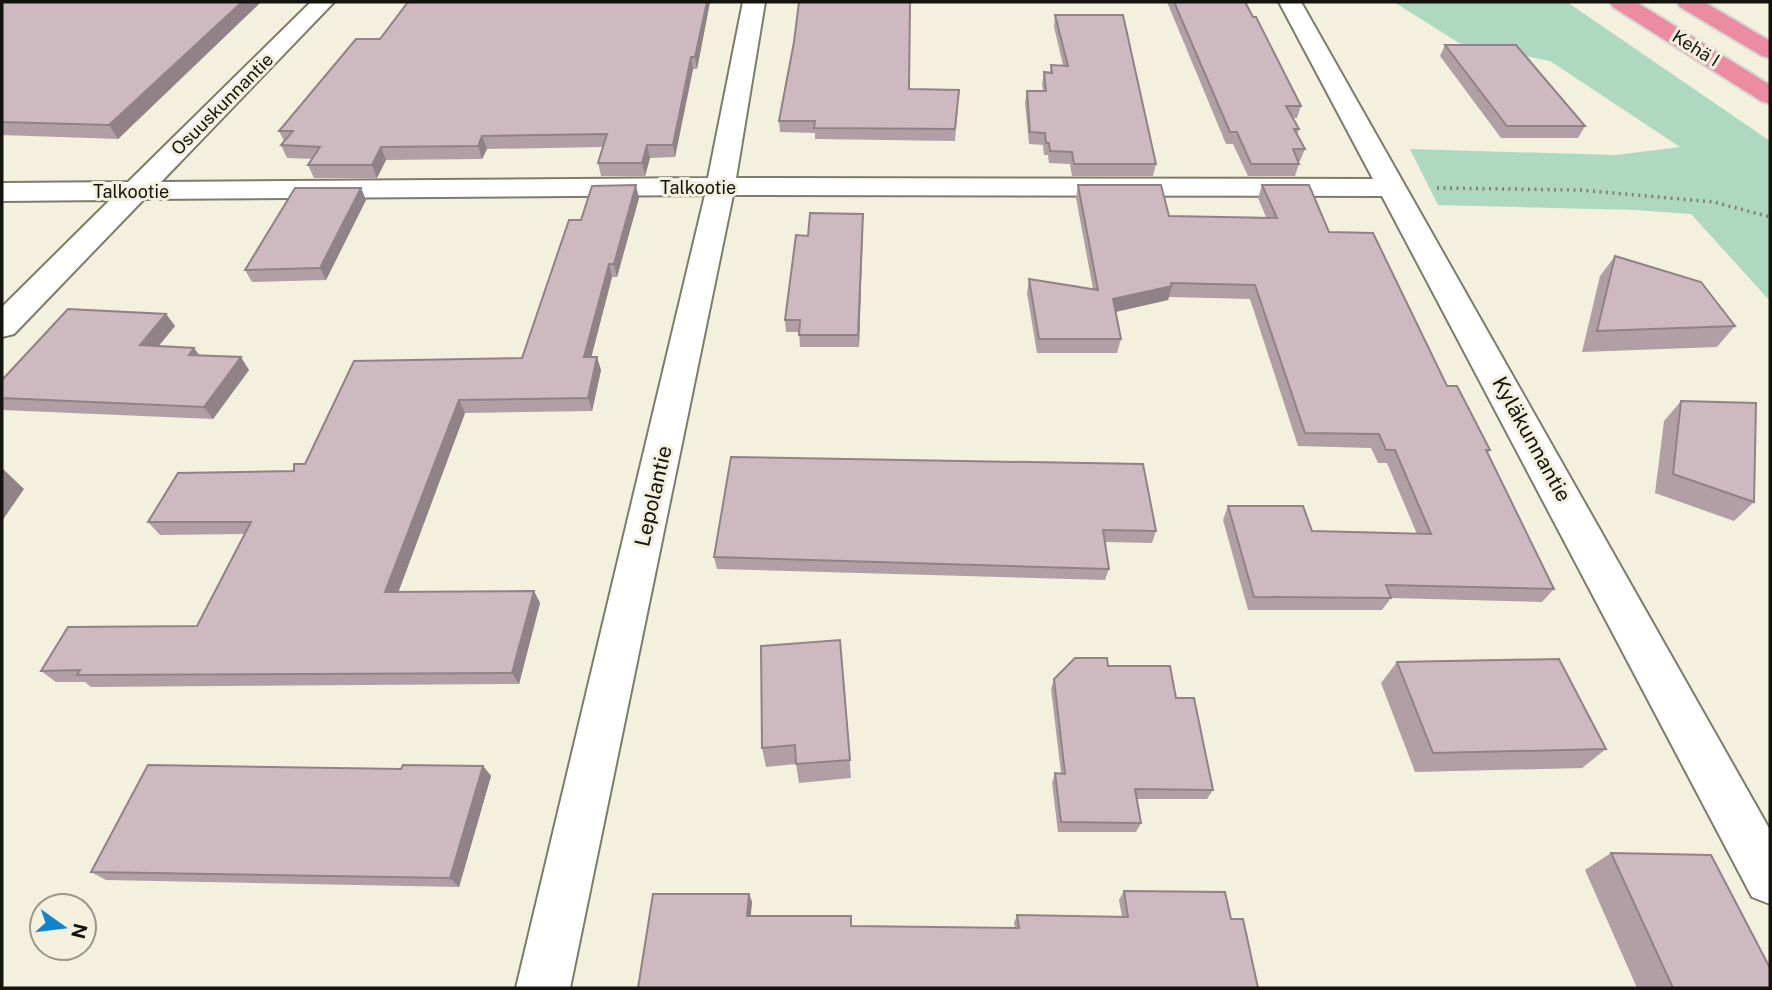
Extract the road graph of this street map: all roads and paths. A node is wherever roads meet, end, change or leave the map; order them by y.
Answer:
1 (323, 2) edge
2 (754, 2) edge
3 (1290, 2) edge
4 (1621, 2) edge
5 (1688, 2) edge
6 (1770, 51) edge
7 (1770, 96) edge
8 (721, 187) junction
9 (1394, 188) junction
10 (137, 191) junction
11 (2, 192) edge
12 (1770, 217) edge
13 (2, 326) edge
14 (1770, 878) edge
15 (543, 988) edge

1 - 10 street, Osuuskunnantie
2 - 8 street, Lepolantie
3 - 9 street, Kyläkunnantie
4 - 7 highway, Kehä I
5 - 6 highway, Kehä I
8 - 9 street, Talkootie
8 - 10 street, Talkootie
8 - 15 street, Lepolantie
9 - 12 path
9 - 14 street, Kyläkunnantie
10 - 11 street, Talkootie
10 - 13 street, Osuuskunnantie

